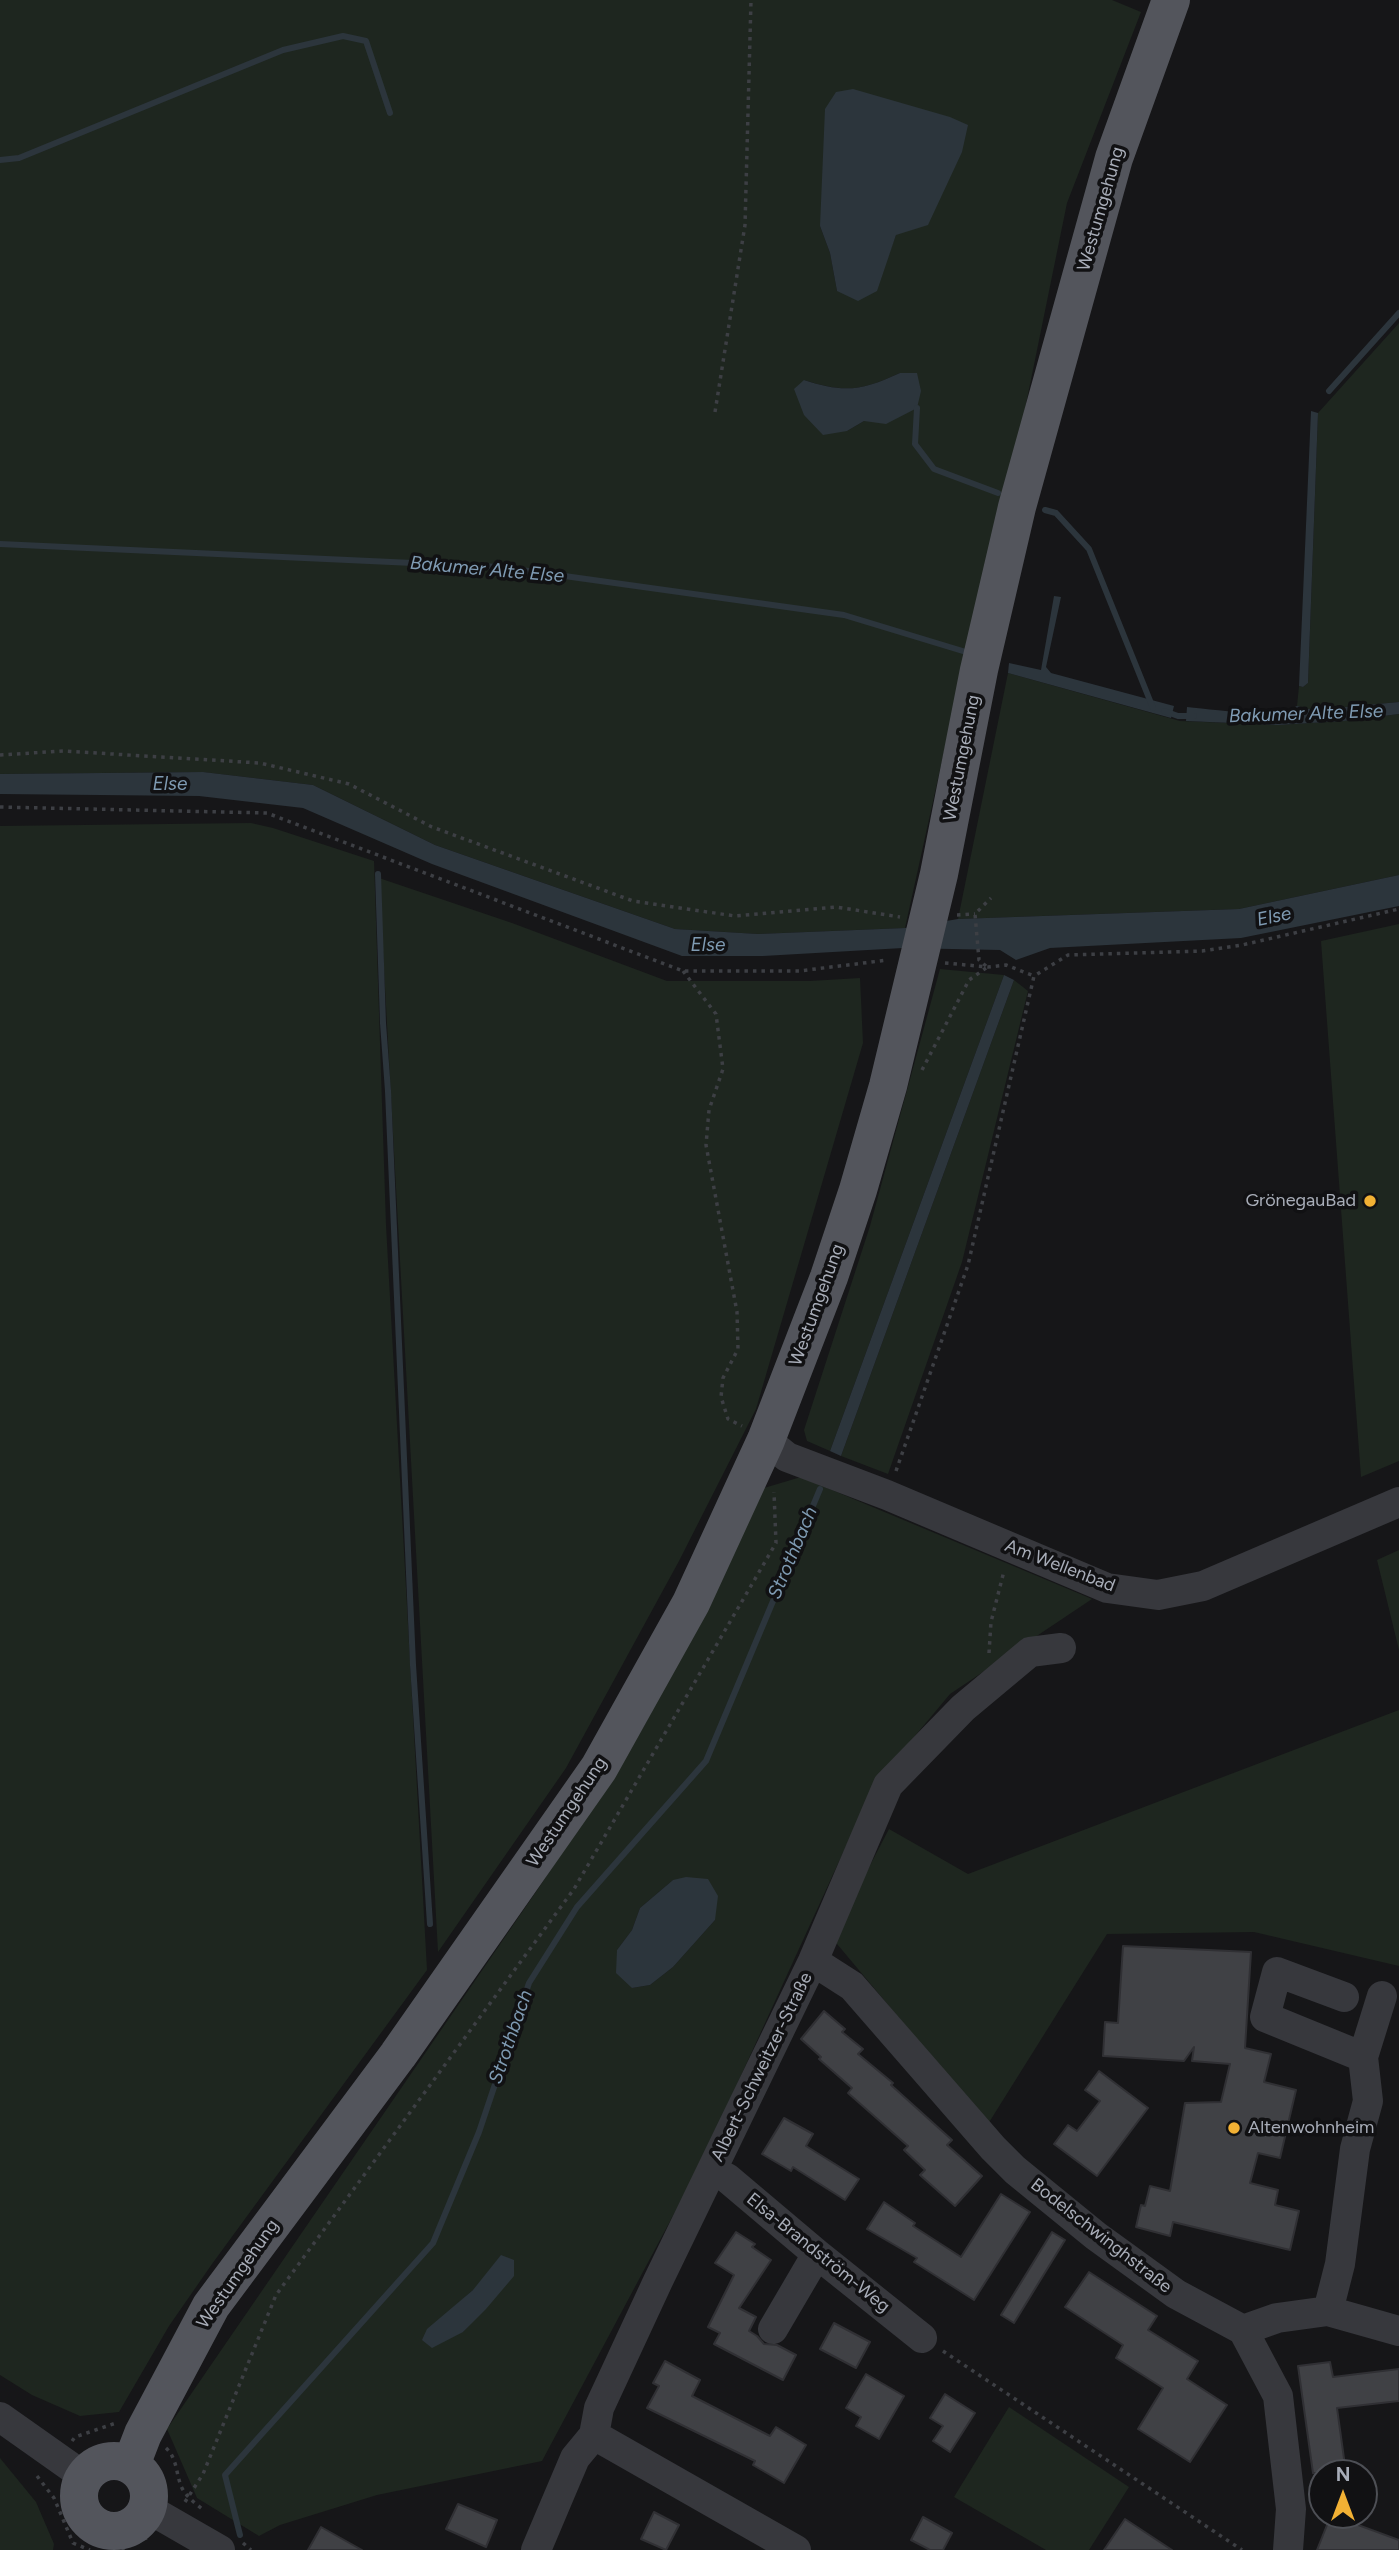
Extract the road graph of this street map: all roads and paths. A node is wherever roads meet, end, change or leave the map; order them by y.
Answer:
1 (751, 0) edge
2 (1171, 0) edge
3 (715, 412) dead end
4 (0, 755) edge
5 (0, 807) edge
6 (991, 898) dead end
7 (944, 899) junction
8 (1399, 909) edge
9 (975, 916) junction
10 (903, 917) dead end
11 (988, 967) junction
12 (913, 970) junction
13 (683, 971) junction
14 (1034, 976) junction
15 (916, 1075) dead end
16 (777, 1449) junction
17 (887, 1495) junction
18 (1399, 1502) edge
19 (1010, 1547) junction
20 (1061, 1648) dead end
21 (985, 1689) junction
22 (813, 1961) junction
23 (1382, 1996) dead end
24 (1344, 1997) dead end
25 (1363, 2057) junction
26 (712, 2171) junction
27 (817, 2254) junction
28 (1328, 2311) junction
29 (773, 2329) dead end
30 (1243, 2330) junction
31 (1399, 2331) edge
32 (922, 2338) joint
33 (0, 2417) edge
34 (594, 2435) junction
35 (75, 2437) dead end
36 (137, 2450) junction
37 (85, 2477) junction
38 (45, 2484) dead end
39 (149, 2522) junction
40 (103, 2545) edge
41 (220, 2550) edge
42 (536, 2550) edge
43 (796, 2550) edge
44 (1242, 2550) edge
45 (1288, 2550) edge

1 - 3 path
2 - 7 main road, Westumgehung
4 - 10 path
5 - 13 path
6 - 9 path
7 - 9 path
7 - 12 main road, Westumgehung
8 - 14 path
9 - 11 path
11 - 12 path
11 - 14 path
11 - 15 path
12 - 13 path
12 - 16 main road, Westumgehung
13 - 16 path
14 - 17 path
16 - 17 street, Am Wellenbad
16 - 36 main road, Westumgehung
16 - 36 path
17 - 19 street, Am Wellenbad
18 - 19 street, Am Wellenbad
19 - 21 path
20 - 21 street, Albert-Schweitzer-Straße
21 - 22 street, Albert-Schweitzer-Straße
22 - 26 street, Albert-Schweitzer-Straße
22 - 30 street, Bodelschwinghstraße
23 - 25 street
24 - 25 street
25 - 28 street
26 - 27 street, Elsa-Brandström-Weg
26 - 34 street, Albert-Schweitzer-Straße
27 - 29 street
27 - 32 street, Elsa-Brandström-Weg
28 - 30 street
28 - 31 street
30 - 45 street
32 - 44 path
33 - 37 street
34 - 42 street, Albert-Schweitzer-Straße
34 - 43 street
35 - 36 path
36 - 37 main road
36 - 39 main road
37 - 40 main road
38 - 40 path
39 - 40 main road
39 - 40 path
39 - 41 street

